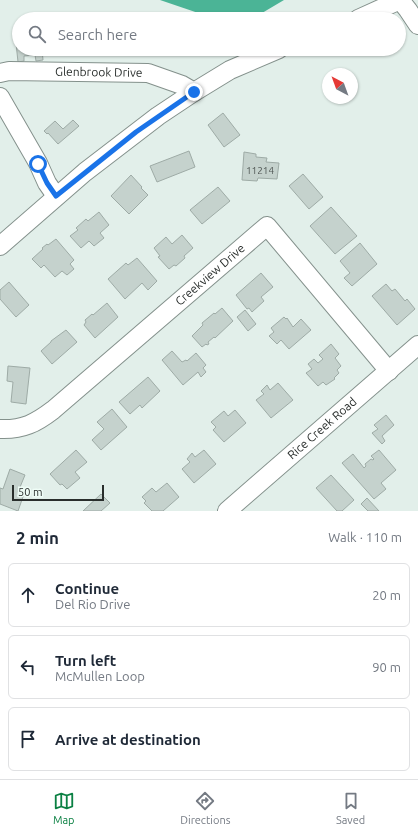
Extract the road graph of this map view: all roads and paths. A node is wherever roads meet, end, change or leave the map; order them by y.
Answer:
1 (400, 0) edge
2 (373, 12) edge
3 (418, 25) edge
4 (263, 56) edge
5 (0, 73) edge
6 (194, 92) junction
7 (0, 97) edge
8 (56, 196) junction
9 (0, 246) edge
10 (418, 346) edge
11 (389, 371) junction
12 (0, 429) edge
13 (227, 511) edge

1 - 2 street
1 - 3 street
4 - 6 street
5 - 6 street, Glenbrook Drive
6 - 8 street
7 - 8 street
8 - 9 street
10 - 11 street, Rice Creek Road
11 - 12 street, Creekview Drive
11 - 13 street, Rice Creek Road

